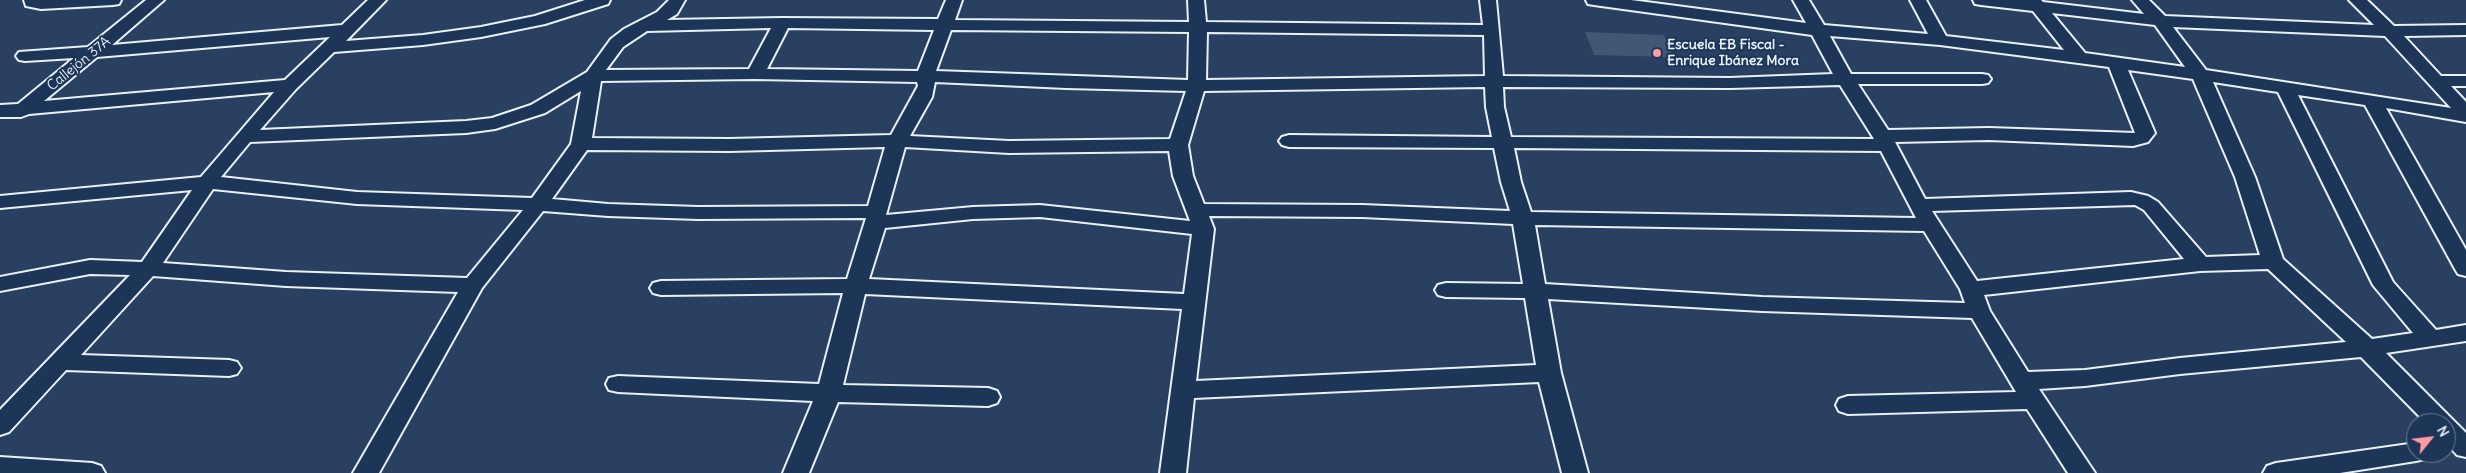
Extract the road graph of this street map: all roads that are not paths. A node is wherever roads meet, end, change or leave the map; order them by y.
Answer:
1 (32, 0) edge
2 (114, 0) edge
3 (156, 0) edge
4 (378, 0) edge
5 (602, 0) edge
6 (677, 0) edge
7 (954, 0) edge
8 (1196, 0) edge
9 (1488, 0) edge
10 (1594, 0) edge
11 (1801, 0) edge
12 (1918, 0) edge
13 (1981, 0) edge
14 (2140, 0) edge
15 (2356, 0) edge
16 (1637, 3) edge
17 (2036, 3) edge
18 (2160, 21) junction
19 (782, 23) junction
20 (644, 26) junction
21 (943, 26) junction
22 (1198, 28) junction
23 (349, 30) junction
24 (1492, 30) junction
25 (1816, 30) junction
26 (2466, 30) edge
27 (2390, 31) junction
28 (1940, 40) junction
29 (330, 47) junction
30 (95, 52) junction
31 (25, 56) dead end
32 (2079, 57) junction
33 (2116, 63) junction
34 (755, 74) junction
35 (593, 76) junction
36 (925, 76) junction
37 (2201, 76) junction
38 (1846, 79) junction
39 (1982, 80) dead end
40 (1493, 81) junction
41 (2466, 81) edge
42 (2439, 82) junction
43 (290, 86) junction
44 (1197, 86) junction
45 (2285, 88) junction
46 (2372, 100) junction
47 (21, 111) junction
48 (0, 112) edge
49 (2466, 115) edge
50 (0, 126) edge
51 (244, 136) junction
52 (1885, 140) junction
53 (897, 142) junction
54 (1289, 142) dead end
55 (1502, 142) junction
56 (581, 144) junction
57 (1178, 145) junction
58 (207, 182) junction
59 (0, 202) edge
60 (538, 204) junction
61 (1918, 205) junction
62 (876, 217) junction
63 (1523, 218) junction
64 (1200, 220) junction
65 (1930, 225) junction
66 (2273, 262) junction
67 (2200, 264) junction
68 (148, 269) junction
69 (2466, 269) edge
70 (0, 284) edge
71 (473, 285) junction
72 (856, 286) junction
73 (661, 288) dead end
74 (1446, 290) dead end
75 (1971, 290) junction
76 (1537, 291) junction
77 (1193, 302) junction
78 (1979, 311) junction
79 (2466, 333) edge
80 (2430, 338) junction
81 (2368, 348) junction
82 (60, 362) junction
83 (229, 368) dead end
84 (1549, 373) junction
85 (618, 384) dead end
86 (1185, 390) junction
87 (2027, 390) junction
88 (829, 393) junction
89 (988, 397) dead end
90 (1848, 405) dead end
91 (2431, 413) edge
92 (0, 426) edge
93 (2406, 454) edge
94 (0, 467) edge
95 (92, 473) edge
96 (366, 473) edge
97 (796, 473) edge
98 (1173, 473) edge
99 (1575, 473) edge
100 (2082, 473) edge
101 (2276, 473) edge

1 - 2 street
3 - 30 street, Callejón 37A
4 - 23 street
5 - 29 street
6 - 20 street
7 - 21 street
8 - 22 street
9 - 24 street
10 - 16 street
11 - 25 street
12 - 28 street
13 - 17 street
14 - 18 street
15 - 27 street
16 - 25 street
17 - 18 street
17 - 32 street
18 - 27 street
18 - 37 street
19 - 20 street
19 - 21 street
19 - 34 street
20 - 35 street
21 - 22 street
21 - 36 street
22 - 24 street
22 - 44 street
23 - 29 street
23 - 30 street
24 - 40 street
25 - 28 street
25 - 38 street
26 - 27 street
27 - 42 street
28 - 32 street
29 - 43 street
30 - 31 street
30 - 47 street, Callejón 37A
32 - 33 street
33 - 37 street
33 - 52 street
34 - 35 street
34 - 36 street
35 - 51 street
35 - 56 street
36 - 44 street
36 - 53 street
37 - 45 street
37 - 66 street
38 - 39 street
38 - 40 street
38 - 52 street
40 - 44 street
40 - 55 street
41 - 42 street
42 - 49 street
43 - 47 street
43 - 51 street
44 - 57 street
45 - 46 street
45 - 80 street
46 - 49 street
46 - 69 street
47 - 48 street
47 - 50 street, Callejón 37A
51 - 58 street
52 - 55 street
52 - 61 street
53 - 56 street
53 - 57 street
53 - 62 street
54 - 55 street
55 - 63 street
56 - 60 street
57 - 64 street
58 - 59 street
58 - 60 street
58 - 68 street
60 - 62 street
60 - 71 street
61 - 65 street
61 - 67 street
62 - 64 street
62 - 72 street
63 - 64 street
63 - 65 street
63 - 76 street
64 - 77 street
65 - 75 street
66 - 67 street
66 - 81 street
67 - 75 street
68 - 70 street
68 - 71 street
68 - 82 street
71 - 96 street
72 - 73 street
72 - 77 street
72 - 88 street
74 - 76 street
75 - 78 street
76 - 78 street
76 - 84 street
77 - 86 street
78 - 87 street
79 - 80 street
80 - 81 street
81 - 87 street
81 - 91 street
82 - 83 street
82 - 92 street
84 - 86 street
84 - 99 street
85 - 88 street
86 - 98 street
87 - 90 street
87 - 100 street
88 - 89 street
88 - 97 street
93 - 101 street
94 - 95 street

